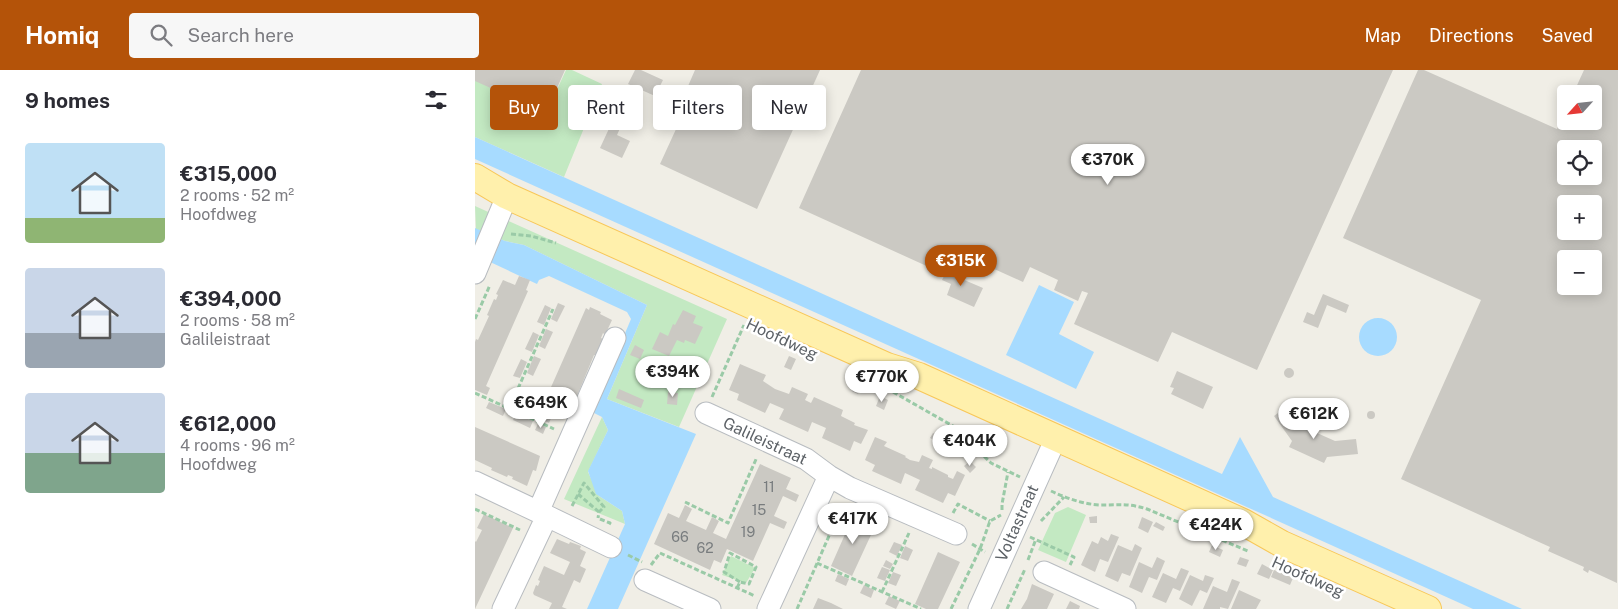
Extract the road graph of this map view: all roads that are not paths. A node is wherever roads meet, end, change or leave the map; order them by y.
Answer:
1 (475, 177) edge
2 (475, 191) edge
3 (507, 196) junction
4 (478, 267) edge
5 (615, 338) dead end
6 (706, 412) road end
7 (1052, 444) junction
8 (829, 476) junction
9 (475, 482) edge
10 (542, 514) junction
11 (950, 532) road end
12 (611, 547) dead end
13 (648, 573) road end
14 (1053, 576) road end
15 (763, 603) edge
16 (701, 607) edge
17 (503, 609) edge
18 (979, 609) edge
19 (1125, 609) edge
20 (1428, 609) edge

1 - 3 main road, Hoofdweg
2 - 3 main road, Hoofdweg
3 - 4 street
3 - 7 main road, Hoofdweg
5 - 10 street
6 - 8 street, Galileistraat
7 - 18 street, Voltastraat
7 - 20 main road, Hoofdweg
8 - 11 street, Galileistraat
8 - 15 street
9 - 10 street
10 - 12 street
10 - 17 street
13 - 16 street
14 - 19 street

